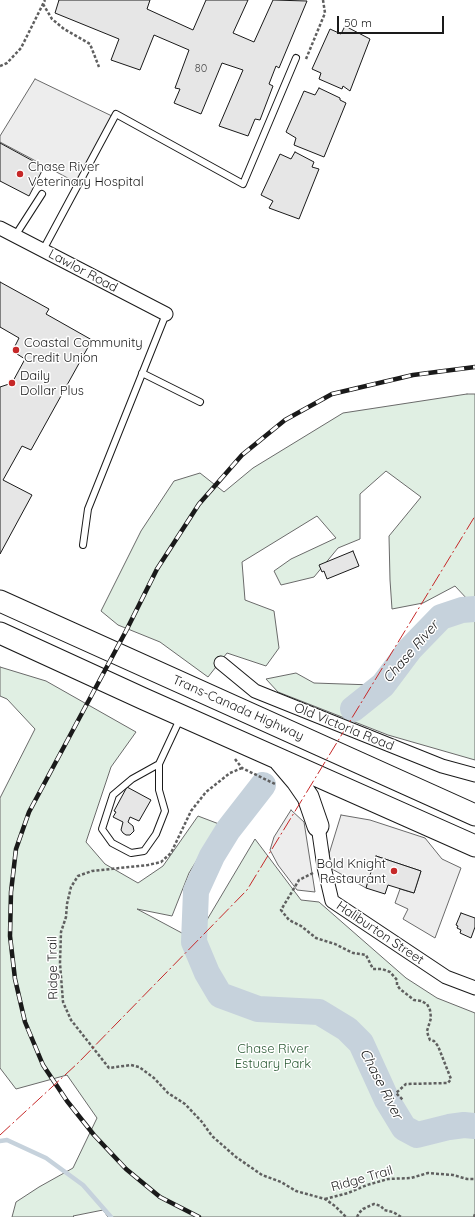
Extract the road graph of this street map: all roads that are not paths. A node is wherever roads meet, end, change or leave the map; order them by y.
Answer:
1 (296, 58) road end
2 (42, 194) dead end
3 (0, 228) edge
4 (15, 236) junction
5 (43, 250) junction
6 (166, 314) joint
7 (142, 373) junction
8 (200, 402) dead end
9 (83, 545) dead end
10 (0, 601) edge
11 (0, 633) edge
12 (221, 663) dead end
13 (182, 716) junction
14 (279, 759) junction
15 (159, 764) junction
16 (475, 775) edge
17 (475, 815) edge
18 (318, 826) joint
19 (475, 846) edge
20 (475, 988) edge

1 - 5 lane
2 - 4 lane
3 - 4 street, Lawlor Road
4 - 5 street, Lawlor Road
5 - 6 street, Lawlor Road
6 - 7 lane
7 - 8 lane
7 - 9 lane
10 - 17 highway, Trans-Canada Highway
11 - 13 highway
12 - 16 street, Old Victoria Road
13 - 14 highway
13 - 15 lane
14 - 18 highway
14 - 19 highway
15 - 15 lane
18 - 20 street, Haliburton Street

